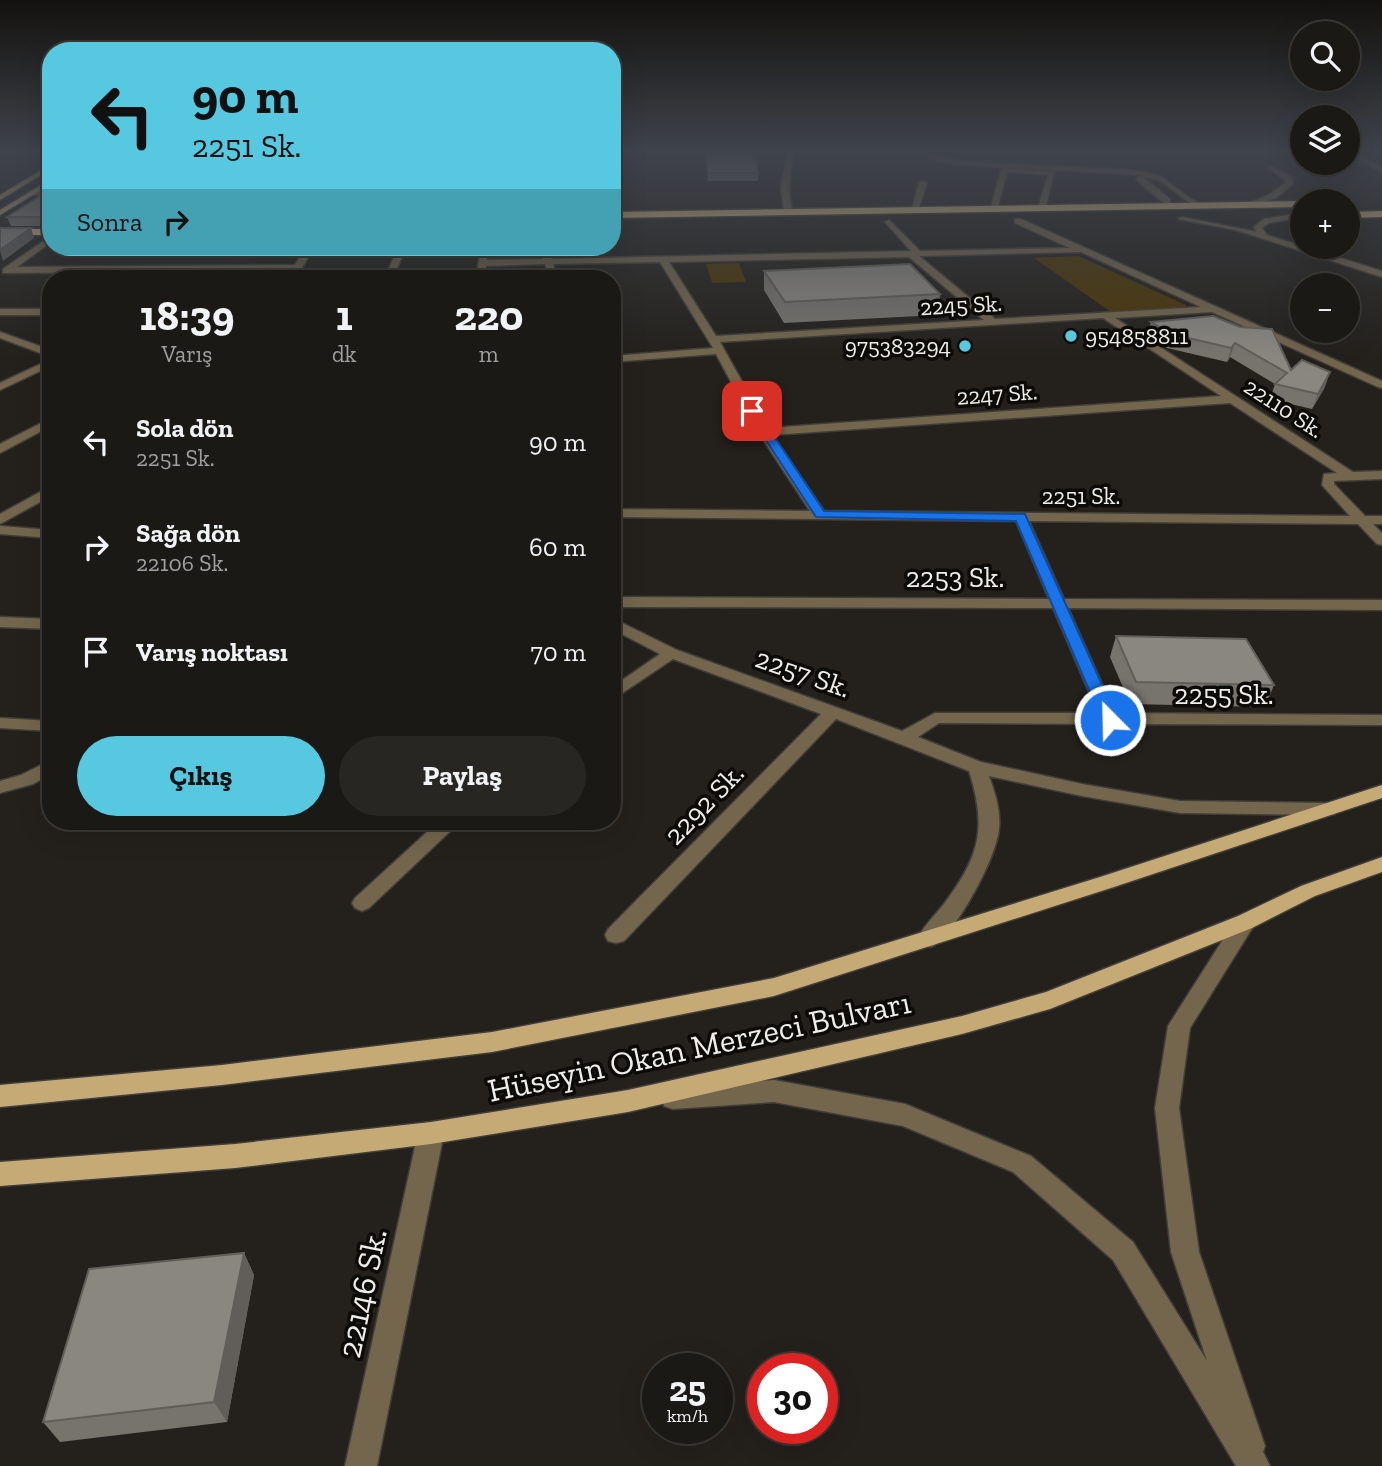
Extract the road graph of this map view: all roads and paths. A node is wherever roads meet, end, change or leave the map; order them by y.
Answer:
1 (1186, 220) edge
2 (1225, 220) edge
3 (1266, 220) edge
4 (1005, 221) dead end
5 (1018, 221) junction
6 (1044, 221) dead end
7 (889, 222) junction
8 (915, 222) dead end
9 (621, 225) edge
10 (1237, 228) junction
11 (0, 232) edge
12 (42, 232) edge
13 (1264, 236) junction
14 (42, 245) edge
15 (1080, 250) junction
16 (912, 255) junction
17 (304, 256) edge
18 (484, 256) edge
19 (546, 256) edge
20 (605, 256) edge
21 (663, 259) junction
22 (606, 261) junction
23 (548, 262) junction
24 (483, 263) junction
25 (1382, 267) edge
26 (297, 268) joint
27 (1363, 268) junction
28 (276, 270) edge
29 (482, 270) edge
30 (550, 270) edge
31 (4, 273) edge
32 (42, 273) edge
33 (1382, 274) edge
34 (1211, 309) junction
35 (0, 312) edge
36 (42, 312) edge
37 (1105, 316) junction
38 (993, 322) junction
39 (3, 339) edge
40 (713, 339) junction
41 (42, 351) edge
42 (720, 351) junction
43 (621, 358) edge
44 (42, 366) edge
45 (1382, 385) edge
46 (0, 387) edge
47 (1233, 399) junction
48 (42, 426) edge
49 (764, 432) junction
50 (0, 449) edge
51 (1382, 475) edge
52 (1350, 476) junction
53 (42, 495) edge
54 (621, 513) edge
55 (820, 515) junction
56 (1021, 517) junction
57 (0, 520) edge
58 (1363, 520) junction
59 (1382, 520) edge
60 (0, 530) edge
61 (42, 533) edge
62 (1382, 541) edge
63 (621, 602) edge
64 (1061, 604) junction
65 (1382, 606) edge
66 (0, 622) edge
67 (42, 624) edge
68 (621, 628) edge
69 (671, 653) junction
70 (621, 689) edge
71 (833, 712) junction
72 (1110, 720) junction
73 (1382, 720) edge
74 (0, 723) edge
75 (42, 725) edge
76 (904, 737) junction
77 (977, 768) junction
78 (42, 771) edge
79 (0, 787) edge
80 (1382, 791) edge
81 (1328, 809) junction
82 (441, 830) edge
83 (1382, 864) edge
84 (362, 903) dead end
85 (1245, 922) junction
86 (616, 935) dead end
87 (928, 940) junction
88 (0, 1096) edge
89 (628, 1101) junction
90 (431, 1133) junction
91 (0, 1174) edge
92 (362, 1466) edge
93 (1256, 1466) edge

1 - 10 street
2 - 10 street
3 - 13 street
4 - 5 highway
5 - 6 highway
5 - 15 street
7 - 8 highway
7 - 9 highway
7 - 16 street
10 - 13 street
11 - 12 highway
13 - 27 street
14 - 31 street
15 - 16 street
15 - 34 street
16 - 21 street
16 - 38 street
17 - 26 street
18 - 24 street
19 - 23 street
20 - 22 street
21 - 22 street
21 - 40 street
22 - 23 street
23 - 24 street
23 - 30 street
24 - 29 street
25 - 27 street
26 - 28 street
27 - 33 street
31 - 32 street
34 - 37 street, 2245 Sk.
34 - 45 street
35 - 36 street
37 - 38 street, 2245 Sk.
37 - 47 street, 22110 Sk.
38 - 40 street, 2245 Sk.
39 - 41 street
40 - 42 street
42 - 43 street
42 - 49 street
44 - 46 street
47 - 49 street, 2247 Sk.
47 - 52 street, 22110 Sk.
48 - 50 street
49 - 55 street
51 - 52 street
52 - 58 street, 22110 Sk.
53 - 57 street
54 - 55 street, 2251 Sk.
55 - 56 street, 2251 Sk.
56 - 58 street, 2251 Sk.
56 - 64 street
58 - 59 street, 2251 Sk.
58 - 62 street, 22110 Sk.
60 - 61 street
63 - 64 street, 2253 Sk.
64 - 65 street, 2253 Sk.
64 - 72 street
66 - 67 street
68 - 69 street, 2257 Sk.
69 - 70 street
69 - 71 street, 2257 Sk.
71 - 76 street, 2257 Sk.
71 - 86 street, 2292 Sk.
72 - 73 street, 2255 Sk.
72 - 76 street, 2255 Sk.
74 - 75 street
76 - 77 street, 2257 Sk.
77 - 81 street, 2257 Sk.
77 - 87 street
78 - 79 street
80 - 81 main road, Hüseyin Okan Merzeci Bulvarı
81 - 87 main road, Hüseyin Okan Merzeci Bulvarı
82 - 84 street
83 - 85 main road, Hüseyin Okan Merzeci Bulvarı
85 - 89 main road, Hüseyin Okan Merzeci Bulvarı
85 - 93 street
87 - 88 main road, Hüseyin Okan Merzeci Bulvarı
89 - 90 main road, Hüseyin Okan Merzeci Bulvarı
89 - 93 street
90 - 91 main road, Hüseyin Okan Merzeci Bulvarı
90 - 92 street, 22146 Sk.

